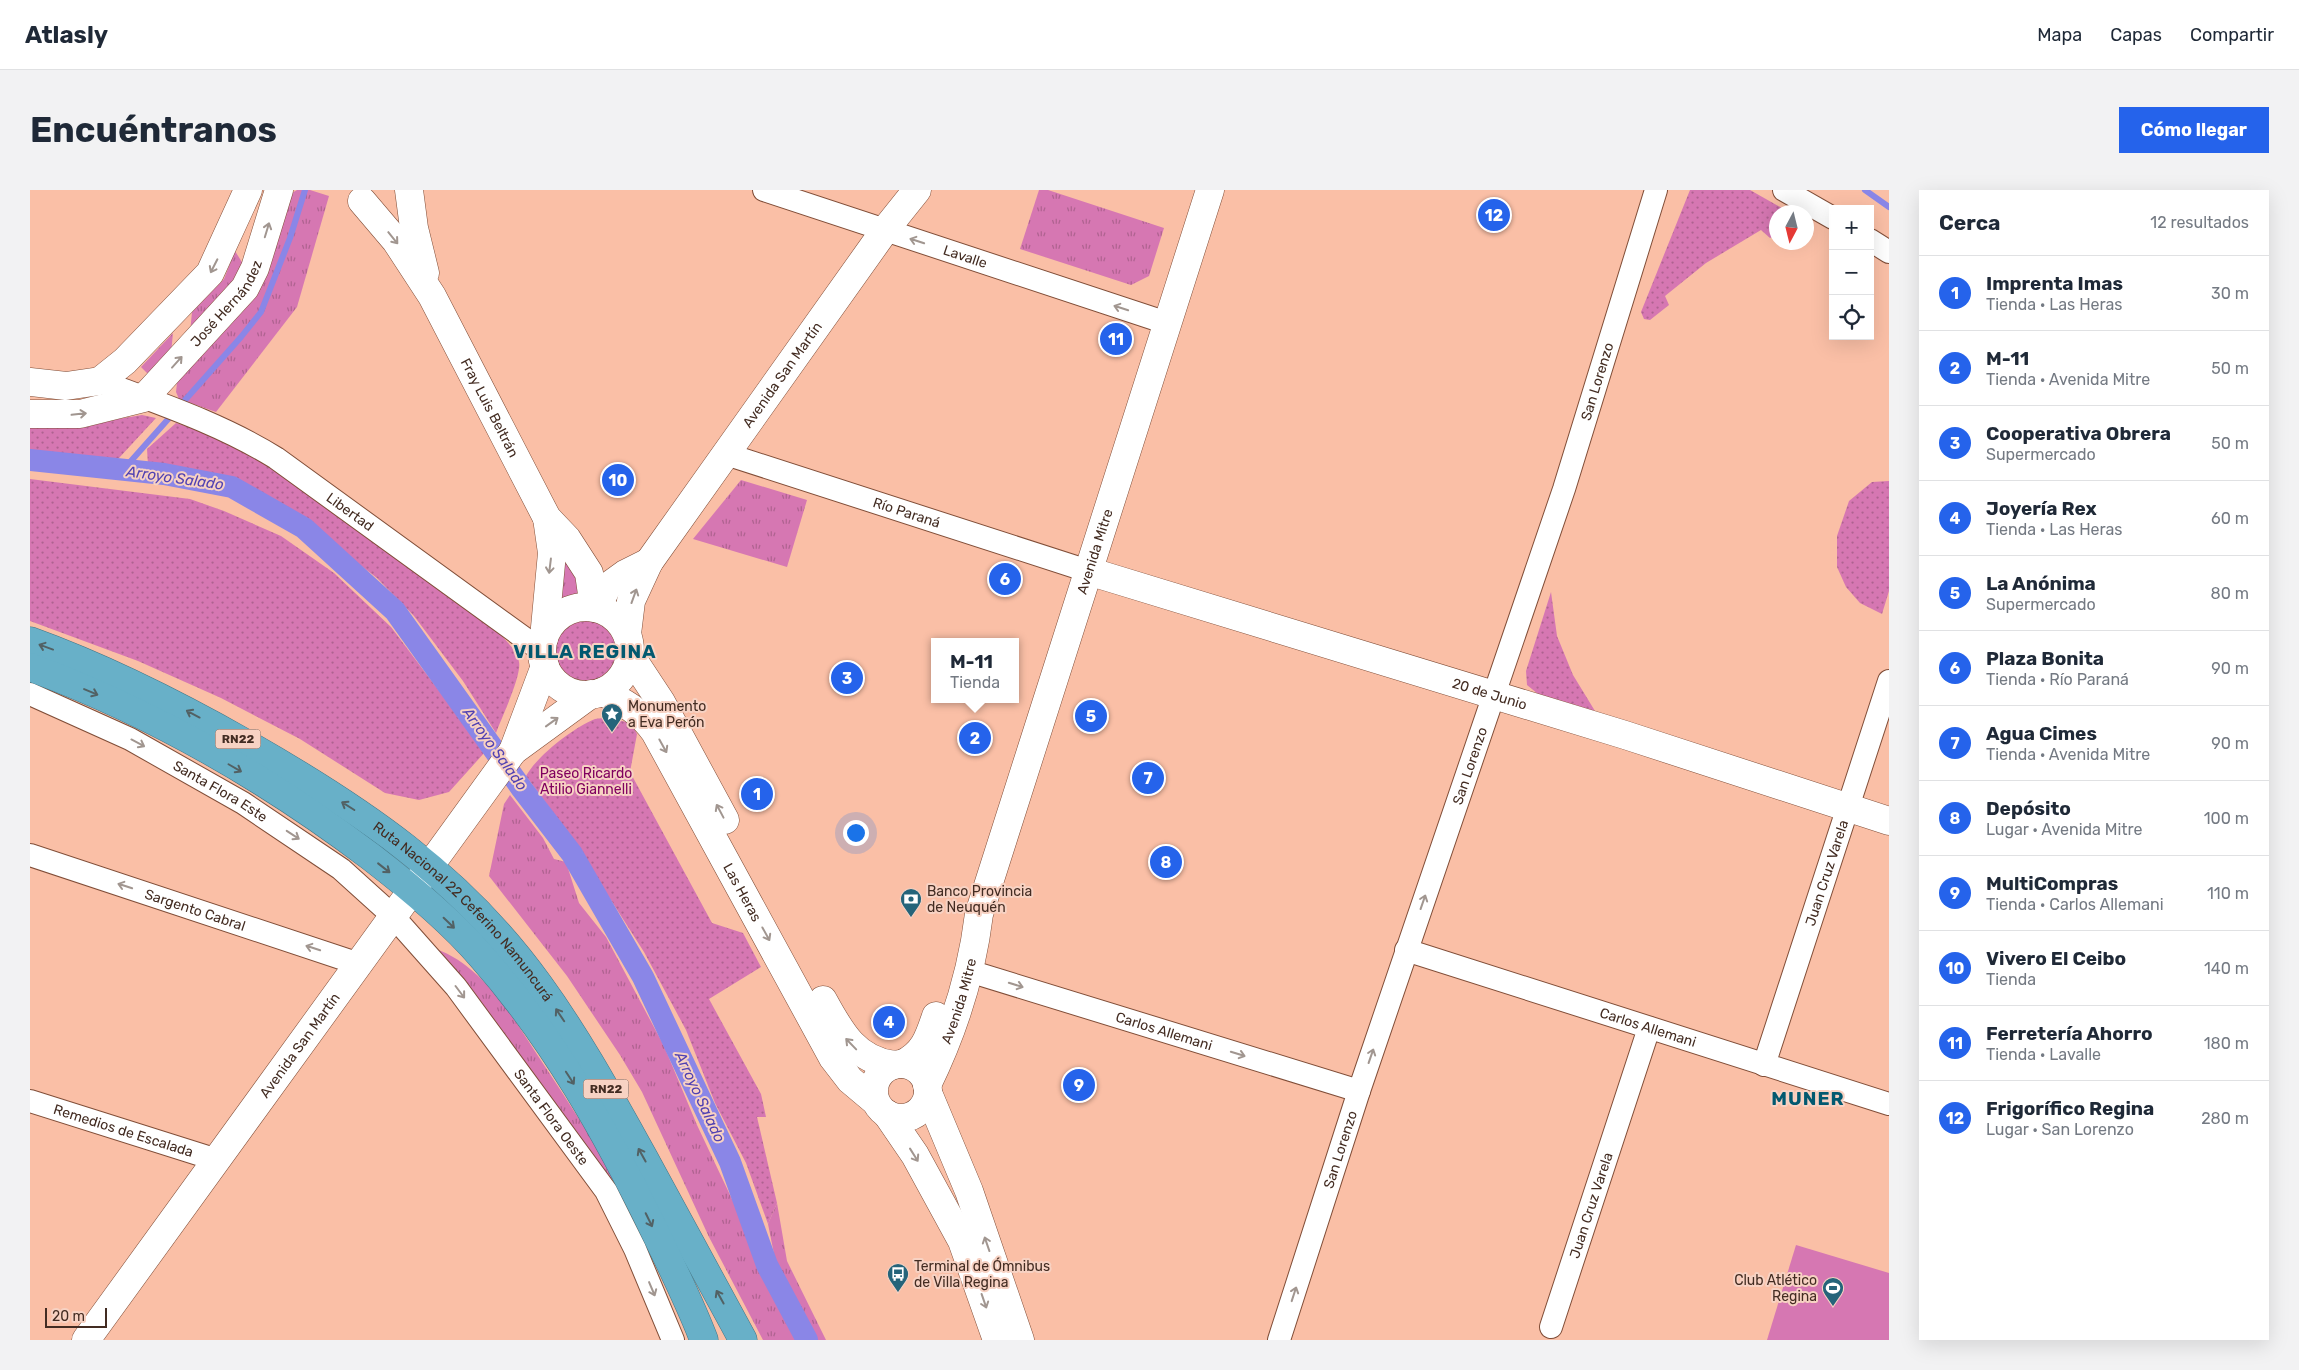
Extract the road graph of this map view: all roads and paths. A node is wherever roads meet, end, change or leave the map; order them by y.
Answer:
1 (248, 190) edge
2 (279, 190) edge
3 (408, 190) edge
4 (764, 190) edge
5 (917, 190) edge
6 (1210, 190) edge
7 (1656, 190) edge
8 (1784, 190) edge
9 (357, 196) edge
10 (1829, 216) edge
11 (885, 230) junction
12 (1874, 243) edge
13 (1889, 252) edge
14 (432, 296) junction
15 (1167, 324) junction
16 (100, 381) junction
17 (30, 382) edge
18 (153, 401) junction
19 (30, 414) edge
20 (726, 454) junction
21 (547, 518) junction
22 (649, 562) junction
23 (1088, 571) junction
24 (595, 608) junction
25 (30, 641) edge
26 (629, 644) junction
27 (544, 652) junction
28 (30, 667) edge
29 (1889, 681) edge
30 (597, 693) junction
31 (30, 694) edge
32 (1495, 696) junction
33 (513, 751) junction
34 (1848, 807) junction
35 (1889, 821) edge
36 (30, 855) edge
37 (430, 865) junction
38 (412, 890) junction
39 (979, 914) junction
40 (393, 916) junction
41 (1406, 950) junction
42 (359, 964) junction
43 (969, 971) junction
44 (1649, 1028) junction
45 (898, 1064) junction
46 (1764, 1065) junction
47 (927, 1089) junction
48 (1359, 1091) junction
49 (30, 1101) edge
50 (1889, 1104) edge
51 (881, 1108) junction
52 (217, 1160) junction
53 (1551, 1327) dead end
54 (86, 1340) edge
55 (673, 1340) edge
56 (704, 1340) edge
57 (743, 1340) edge
58 (997, 1340) edge
59 (1020, 1340) edge
60 (1279, 1340) edge

1 -> 16 street, José Hernández
18 -> 2 street, José Hernández
3 - 9 street
3 - 14 street, Fray Luis Beltrán
4 - 11 street, Lavalle
5 - 11 street, Avenida San Martín
6 - 15 street, Avenida Mitre
7 - 32 street, San Lorenzo
8 - 10 street
9 -> 14 street, Fray Luis Beltrán
15 -> 11 street, Lavalle
11 - 20 street, Avenida San Martín
12 - 13 street
14 - 21 street, Fray Luis Beltrán
15 - 23 street, Avenida Mitre
16 - 17 street, Libertad
16 - 18 street, Libertad
19 -> 18 street
18 - 27 street, Libertad
20 - 22 street, Avenida San Martín
20 - 23 street, Río Paraná
21 - 24 street, Fray Luis Beltrán
21 -> 27 street, Fray Luis Beltrán
22 - 24 street, Avenida San Martín
26 -> 22 street, Avenida San Martín
23 - 32 street, 20 de Junio
23 - 39 street, Avenida Mitre
24 - 26 street
24 - 27 street
37 -> 25 highway, Ruta Nacional 22 Ceferino Namuncurá / RN22
26 - 30 street
45 -> 26 street, Las Heras
27 - 30 street
27 - 33 street, Avenida San Martín
28 -> 38 highway, Ruta Nacional 22 Ceferino Namuncurá / RN22
29 - 34 street, Juan Cruz Varela
33 -> 30 street, Avenida San Martín
30 -> 51 street, Las Heras
31 -> 40 street, Santa Flora Este
32 - 34 street, 20 de Junio
41 -> 32 street, San Lorenzo
33 - 37 street, Avenida San Martín
34 - 35 street, 20 de Junio
34 - 46 street, Juan Cruz Varela
42 -> 36 street, Sargento Cabral
37 - 38 street, Avenida San Martín
57 -> 37 highway, Ruta Nacional 22 Ceferino Namuncurá / RN22
38 - 40 street, Avenida San Martín
38 -> 56 highway, Ruta Nacional 22 Ceferino Namuncurá / RN22
39 - 43 street, Avenida Mitre
39 - 45 street, Avenida Mitre
40 - 42 street, Avenida San Martín
40 -> 55 street, Santa Flora Oeste
41 - 44 street, Carlos Allemani
48 -> 41 street, San Lorenzo
42 - 52 street, Avenida San Martín
43 - 47 street, Avenida Mitre
43 -> 48 street, Carlos Allemani
44 - 46 street, Carlos Allemani
44 - 53 street, Juan Cruz Varela
45 - 47 street
45 - 51 street
46 - 50 street, Carlos Allemani
47 - 51 street
59 -> 47 street
60 -> 48 street, San Lorenzo
49 - 52 street, Remedios de Escalada
51 -> 58 street, Las Heras
52 - 54 street, Avenida San Martín

